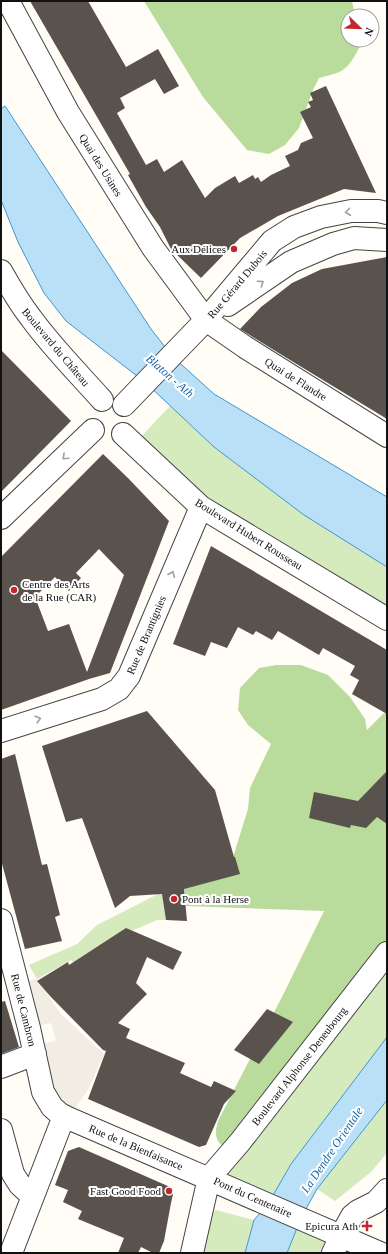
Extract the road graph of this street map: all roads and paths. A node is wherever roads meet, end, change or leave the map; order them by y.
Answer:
1 (8, 1) edge
2 (387, 213) edge
3 (387, 240) edge
4 (1, 271) edge
5 (206, 320) junction
6 (132, 398) junction
7 (102, 400) junction
8 (93, 430) junction
9 (123, 434) junction
10 (387, 436) edge
11 (201, 507) junction
12 (1, 518) edge
13 (387, 619) edge
14 (1, 731) edge
15 (1, 920) edge
16 (387, 953) edge
17 (34, 1054) junction
18 (1, 1067) edge
19 (64, 1116) junction
20 (1, 1130) edge
21 (209, 1178) junction
22 (387, 1190) edge
23 (32, 1196) junction
24 (334, 1240) edge
25 (11, 1253) edge
26 (192, 1253) edge
27 (380, 1253) edge

1 - 5 street, Quai des Usines
2 -> 5 street, Rue Gérard Dubois
5 -> 3 street, Rue Gérard Dubois
4 - 7 street, Boulevard du Château
5 - 6 street
5 - 10 street, Quai de Flandre
6 - 7 street
6 - 9 street
7 - 8 street
8 - 9 street
8 -> 12 street
9 - 11 street, Boulevard Hubert Rousseau
11 - 13 street, Boulevard Hubert Rousseau
14 -> 11 street, Rue de Brantignies
15 - 17 street, Rue de Cambron
16 - 21 street, Boulevard Alphonse Deneubourg
17 - 18 street
17 - 19 street, Rue de Cambron
19 - 21 street, Rue de la Bienfaisance
19 - 23 street
20 - 23 street
21 - 24 street, Pont du Centenaire
21 - 26 street
22 - 24 street
23 - 25 street
24 - 27 street, Pont du Centenaire

